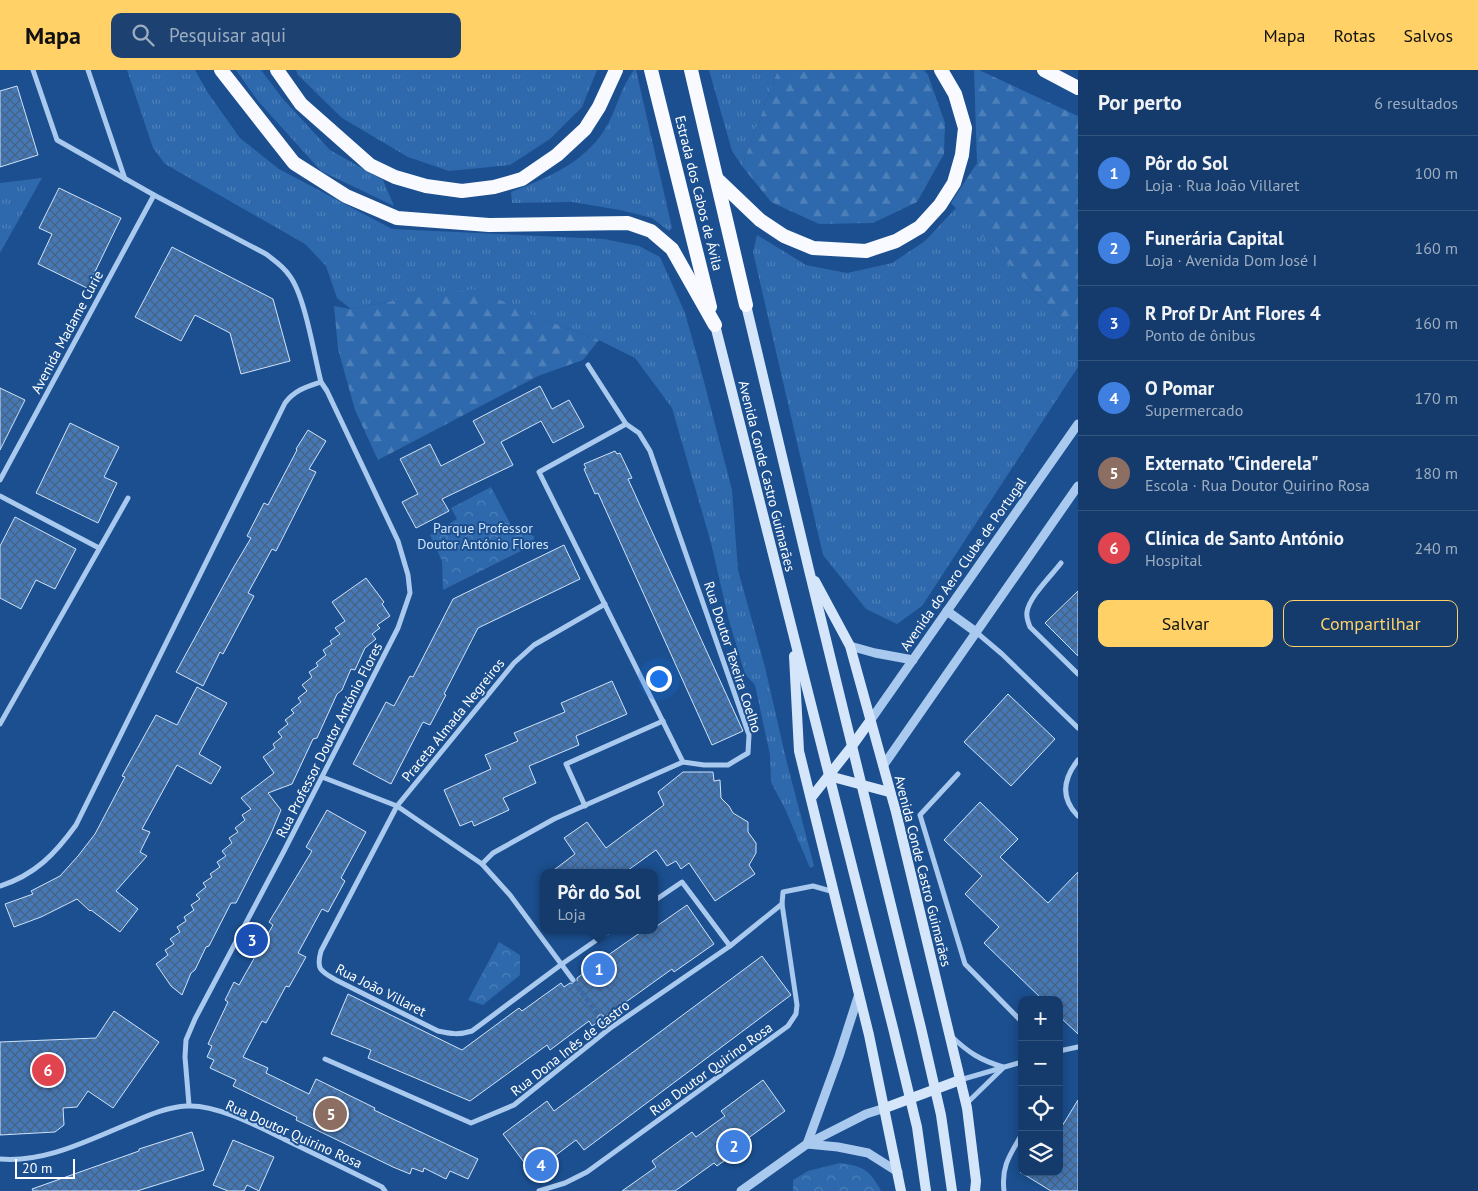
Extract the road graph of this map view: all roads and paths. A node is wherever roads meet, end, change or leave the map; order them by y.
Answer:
1 (33, 70) edge
2 (88, 70) edge
3 (221, 70) edge
4 (277, 70) edge
5 (616, 70) edge
6 (651, 70) edge
7 (691, 70) edge
8 (941, 70) edge
9 (1044, 70) edge
10 (1078, 88) edge
11 (125, 179) junction
12 (717, 179) junction
13 (154, 195) junction
14 (746, 305) joint
15 (715, 325) junction
16 (588, 365) dead end
17 (321, 382) junction
18 (626, 424) junction
19 (1078, 424) edge
20 (0, 480) edge
21 (1078, 486) edge
22 (0, 496) edge
23 (128, 498) dead end
24 (99, 548) junction
25 (1061, 564) dead end
26 (809, 570) junction
27 (605, 604) junction
28 (947, 610) junction
29 (976, 632) junction
30 (792, 634) junction
31 (850, 646) junction
32 (912, 660) junction
33 (1078, 674) edge
34 (663, 721) junction
35 (870, 721) junction
36 (0, 724) edge
37 (1078, 728) edge
38 (852, 746) junction
39 (1078, 760) edge
40 (683, 762) junction
41 (883, 766) junction
42 (958, 774) dead end
43 (829, 776) junction
44 (322, 778) junction
45 (861, 784) junction
46 (889, 792) junction
47 (811, 798) junction
48 (397, 806) junction
49 (585, 806) junction
50 (1078, 816) edge
51 (482, 864) junction
52 (0, 886) edge
53 (834, 892) junction
54 (658, 898) edge
55 (782, 904) junction
56 (605, 934) edge
57 (730, 946) junction
58 (562, 964) junction
59 (573, 980) tunnel mouth
60 (859, 994) junction
61 (1018, 1018) edge
62 (601, 1019) tunnel mouth
63 (609, 1030) junction
64 (950, 1036) junction
65 (1078, 1047) edge
66 (1063, 1050) edge
67 (325, 1059) dead end
68 (1018, 1063) edge
69 (1004, 1068) junction
70 (960, 1080) junction
71 (934, 1090) junction
72 (910, 1098) junction
73 (966, 1104) junction
74 (189, 1106) junction
75 (885, 1108) junction
76 (1018, 1141) edge
77 (807, 1144) junction
78 (0, 1159) edge
79 (898, 1172) junction
80 (743, 1190) edge
81 (385, 1191) edge
82 (539, 1191) edge
83 (901, 1191) edge
84 (926, 1191) edge
85 (952, 1191) edge
86 (974, 1191) edge
87 (1004, 1191) edge

1 - 11 street, Rua Professor Doutor António Flores
2 - 11 street
3 - 15 highway
4 - 5 highway
6 - 15 highway, Estrada dos Cabos de Ávila
7 - 12 highway, Estrada dos Cabos de Ávila
8 - 12 highway
9 - 10 highway
11 - 13 street, Rua Professor Doutor António Flores
12 - 14 highway, Estrada dos Cabos de Ávila
13 - 17 street, Rua Professor Doutor António Flores
13 - 20 street, Avenida Madame Curie
14 - 26 main road, Avenida Conde Castro Guimarães
15 - 30 main road, Avenida Conde Castro Guimarães
16 - 18 street, Rua Doutor Texeira Coelho
17 - 44 street, Rua Professor Doutor António Flores
17 - 52 street
18 - 27 street
18 - 40 street, Rua Doutor Texeira Coelho
19 - 28 street, Avenida do Aero Clube de Portugal
21 - 29 street
22 - 24 street
23 - 24 street
24 - 36 street
25 - 33 street
26 - 31 main road, Avenida Conde Castro Guimarães
26 - 38 main road, Avenida Conde Castro Guimarães
27 - 34 street
27 - 48 street, Praceta Almada Negreiros
28 - 29 street
28 - 32 street, Avenida do Aero Clube de Portugal
29 - 37 street
29 - 41 street
30 - 43 main road, Avenida Conde Castro Guimarães
30 - 47 main road, Avenida Conde Castro Guimarães
31 - 32 street
31 - 35 main road, Avenida Conde Castro Guimarães
32 - 35 street, Avenida do Aero Clube de Portugal
34 - 40 street
34 - 49 street
35 - 38 main road
35 - 41 main road, Avenida Conde Castro Guimarães
38 - 43 main road
38 - 45 main road, Avenida Conde Castro Guimarães
39 - 50 street
40 - 49 street
41 - 46 main road, Avenida Conde Castro Guimarães
42 - 61 street, Avenida Conde Castro Guimarães
43 - 45 main road
43 - 47 main road
43 - 72 main road, Avenida Conde Castro Guimarães
44 - 48 street
44 - 74 street, Rua Professor Doutor António Flores
45 - 46 main road
45 - 71 main road, Avenida Conde Castro Guimarães
46 - 64 main road, Avenida Conde Castro Guimarães
47 - 53 main road, Avenida Conde Castro Guimarães
48 - 51 street
48 - 58 street, Rua João Villaret
49 - 51 street
51 - 58 street
53 - 55 street, Rua Dona Inês de Castro
53 - 60 main road, Avenida Conde Castro Guimarães
54 - 57 street
55 - 57 street, Rua Dona Inês de Castro
55 - 82 street, Rua Doutor Quirino Rosa
56 - 58 street, Rua João Villaret
57 - 63 street, Rua Dona Inês de Castro
58 - 59 street
60 - 75 main road, Avenida Conde Castro Guimarães
60 - 77 street
62 - 63 street
63 - 67 street, Rua Dona Inês de Castro
64 - 69 street
64 - 70 main road, Avenida Conde Castro Guimarães
65 - 66 street
68 - 69 street
69 - 70 street
69 - 73 street
70 - 71 main road
70 - 73 main road, Avenida Conde Castro Guimarães
71 - 72 main road
71 - 85 main road, Avenida Conde Castro Guimarães
72 - 75 main road
72 - 84 main road, Avenida Conde Castro Guimarães
73 - 86 main road, Avenida Conde Castro Guimarães
74 - 78 street, Rua Doutor Quirino Rosa
74 - 81 street, Rua Doutor Quirino Rosa
75 - 77 street
75 - 79 main road, Avenida Conde Castro Guimarães
76 - 87 street
77 - 79 street
77 - 80 street
79 - 83 main road, Avenida Conde Castro Guimarães

